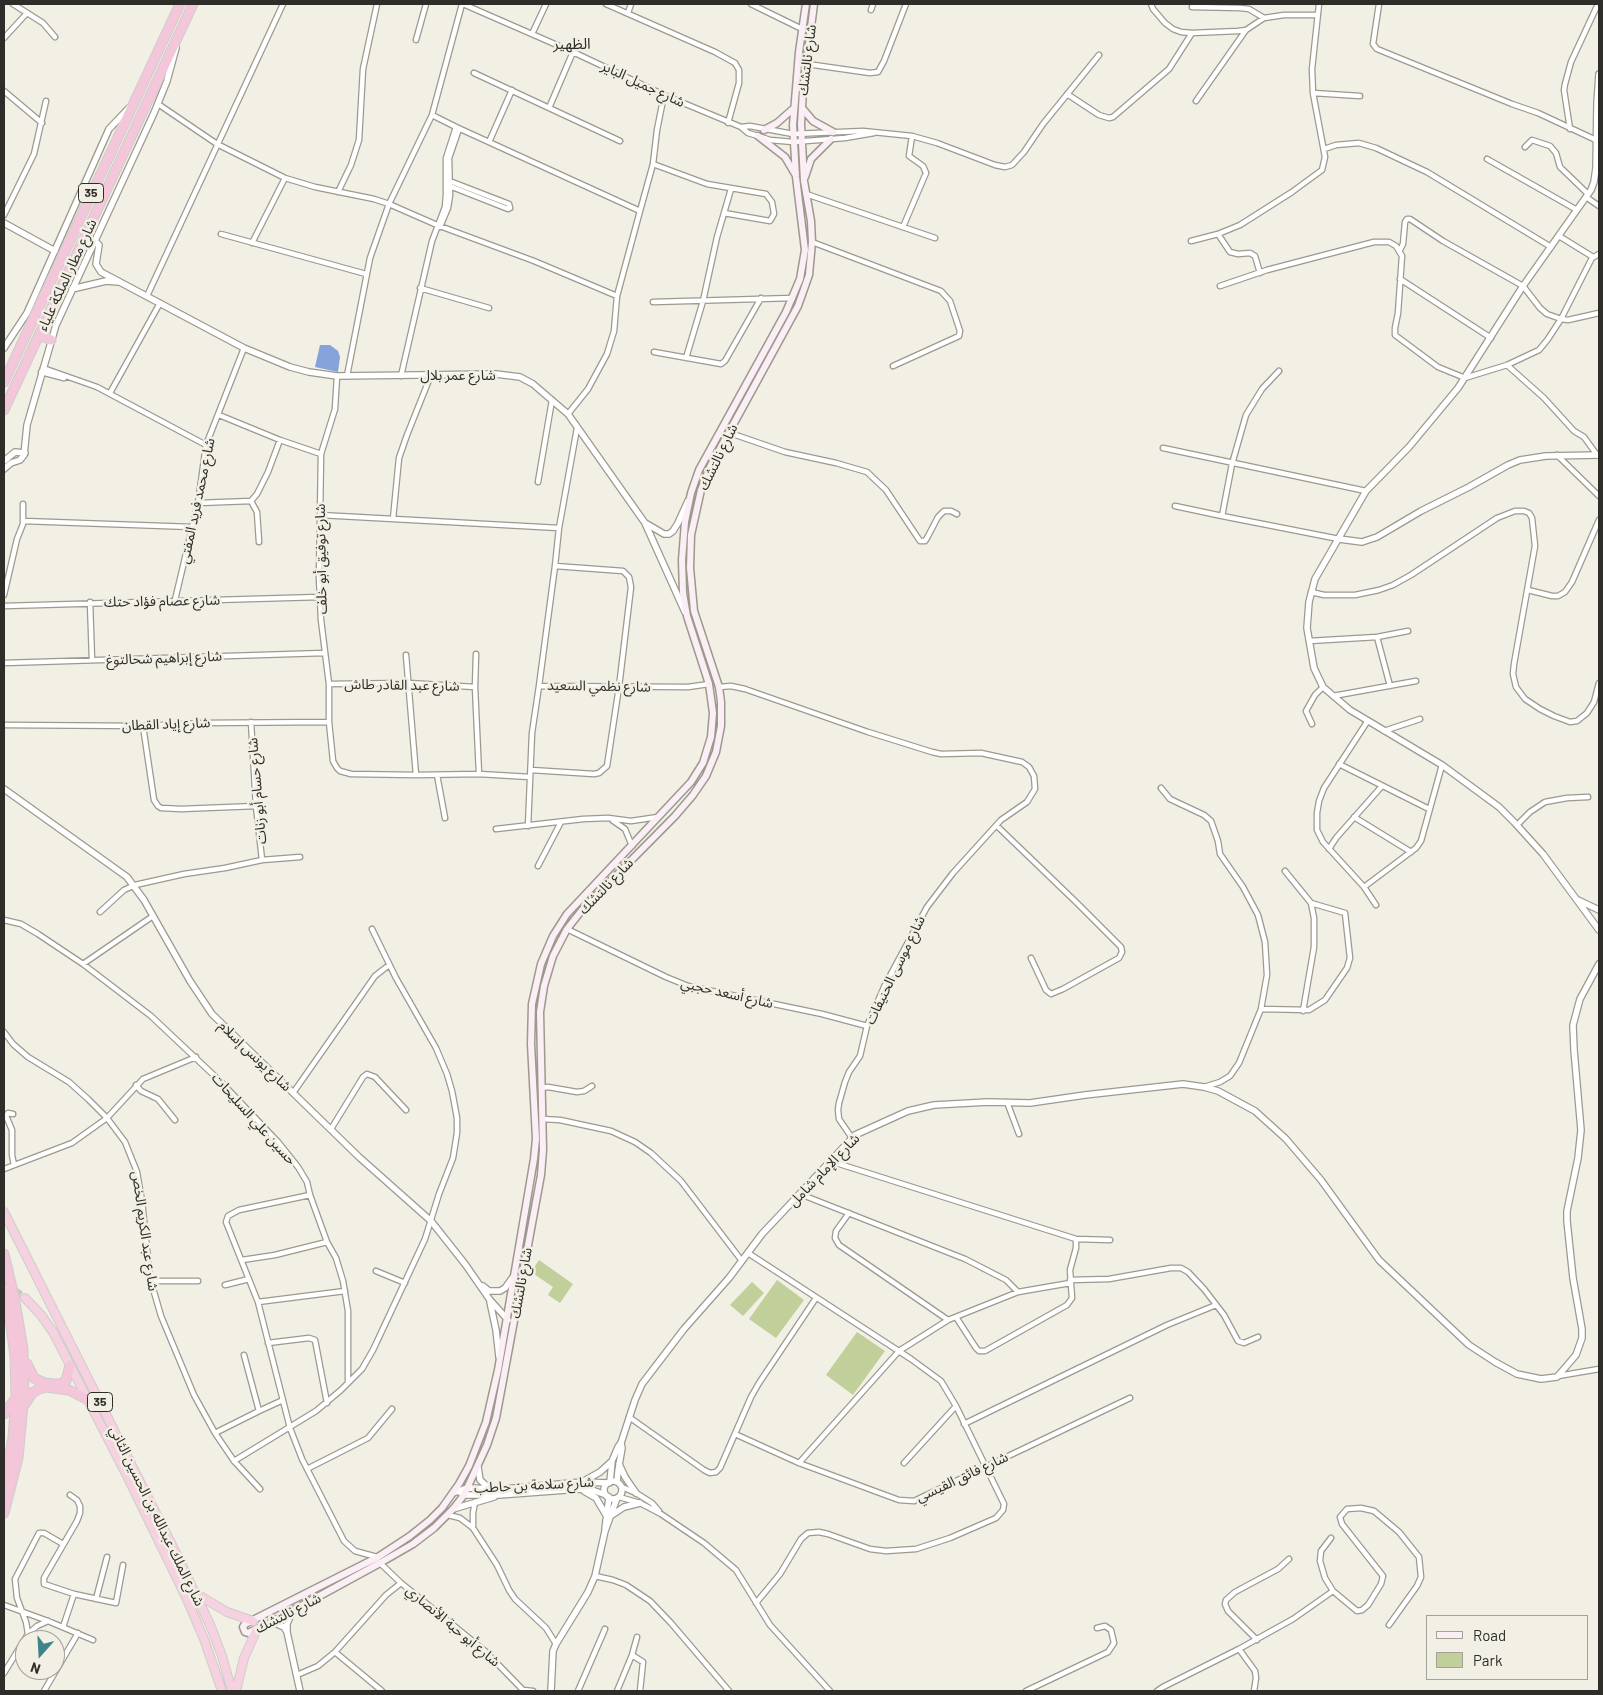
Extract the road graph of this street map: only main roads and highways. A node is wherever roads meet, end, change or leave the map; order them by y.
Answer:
1 (180, 4) edge
2 (194, 4) edge
3 (806, 4) edge
4 (814, 4) edge
5 (794, 108) junction
6 (802, 108) junction
7 (764, 130) road end
8 (833, 132) road end
9 (758, 136) road end
10 (831, 139) road end
11 (796, 177) junction
12 (804, 180) junction
13 (39, 335) junction
14 (51, 340) road end
15 (5, 378) edge
16 (4, 410) edge
17 (621, 857) junction
18 (627, 864) junction
19 (4, 1212) edge
20 (4, 1254) edge
21 (4, 1289) edge
22 (25, 1298) tunnel mouth
23 (24, 1349) junction
24 (70, 1365) junction
25 (16, 1398) junction
26 (88, 1400) junction
27 (24, 1407) junction
28 (4, 1414) edge
29 (4, 1487) edge
30 (463, 1489) junction
31 (4, 1513) edge
32 (379, 1560) junction
33 (195, 1593) junction
34 (253, 1621) junction
35 (257, 1630) junction
36 (222, 1691) edge
37 (234, 1691) edge

1 - 15 highway, شارع مطار الملكة علياء / 35
2 - 13 highway, شارع مطار الملكة علياء / 35
3 - 5 main road, شارع نالتشك
4 - 6 main road, شارع نالتشك
5 - 7 main road
5 - 11 main road, شارع نالتشك
6 - 8 main road
6 - 12 main road, شارع نالتشك
9 - 11 main road
10 - 12 main road
11 - 17 main road, شارع نالتشك
12 - 18 main road, شارع نالتشك
13 - 14 highway
13 - 16 highway, شارع مطار الملكة علياء / 35
17 - 18 main road
17 - 30 main road, شارع نالتشك
18 - 30 main road, شارع نالتشك
19 - 33 highway, شارع الملك عبدالله بن الحسين الثاني / 35
20 - 23 highway
21 - 25 highway
22 - 24 highway, شارع الملك عبدالله بن الحسين الثاني / 35
23 - 24 highway
23 - 27 highway
24 - 26 highway, شارع الملك عبدالله بن الحسين الثاني / 35
25 - 28 highway
25 - 29 highway
26 - 27 highway
26 - 36 highway, شارع الملك عبدالله بن الحسين الثاني / 35
27 - 31 highway
30 - 32 main road, شارع نالتشك
30 - 32 main road, شارع نالتشك
32 - 34 main road, شارع نالتشك
32 - 35 main road, شارع نالتشك
33 - 34 highway
33 - 37 highway, شارع الملك عبدالله بن الحسين الثاني / 35
34 - 35 main road, شارع نالتشك
35 - 37 highway

